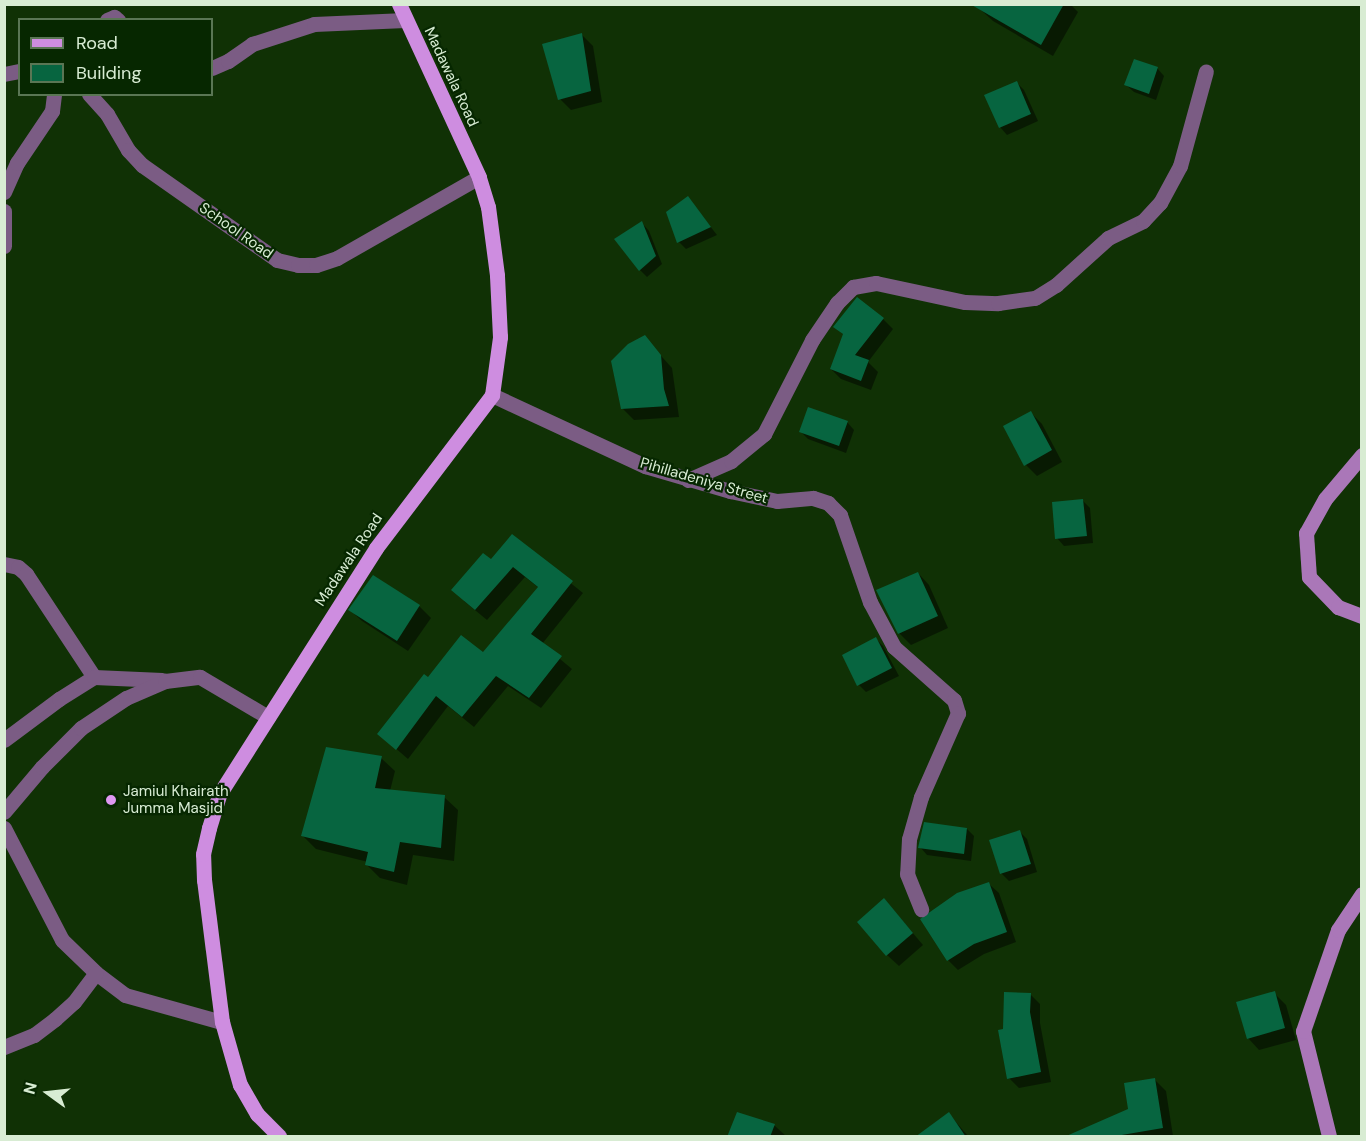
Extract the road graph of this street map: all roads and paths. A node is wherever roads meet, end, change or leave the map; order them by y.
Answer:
1 (399, 4) edge
2 (405, 20) junction
3 (213, 68) edge
4 (1206, 71) dead end
5 (54, 96) edge
6 (91, 96) edge
7 (479, 177) junction
8 (4, 192) edge
9 (4, 211) edge
10 (4, 246) edge
11 (492, 395) junction
12 (1362, 455) edge
13 (688, 480) junction
14 (4, 564) edge
15 (1362, 616) edge
16 (94, 677) junction
17 (165, 681) junction
18 (268, 717) junction
19 (4, 740) edge
20 (4, 812) edge
21 (4, 828) edge
22 (1362, 894) edge
23 (921, 909) dead end
24 (96, 973) junction
25 (222, 1022) junction
26 (4, 1047) edge
27 (279, 1137) edge
28 (1329, 1137) edge

1 - 2 main road, Madawala Road
2 - 3 street
2 - 7 main road, Madawala Road
4 - 13 street
5 - 8 street
6 - 7 street, School Road
7 - 11 main road, Madawala Road
9 - 10 street
11 - 13 street, Pihilladeniya Street
11 - 18 main road, Madawala Road
12 - 15 street
13 - 23 street, Pihilladeniya Street
14 - 16 street
16 - 17 street
16 - 19 street
17 - 18 street
17 - 20 street
18 - 25 main road, Madawala Road
21 - 24 street
22 - 28 street
24 - 25 street
24 - 26 street
25 - 27 main road, Madawala Road

